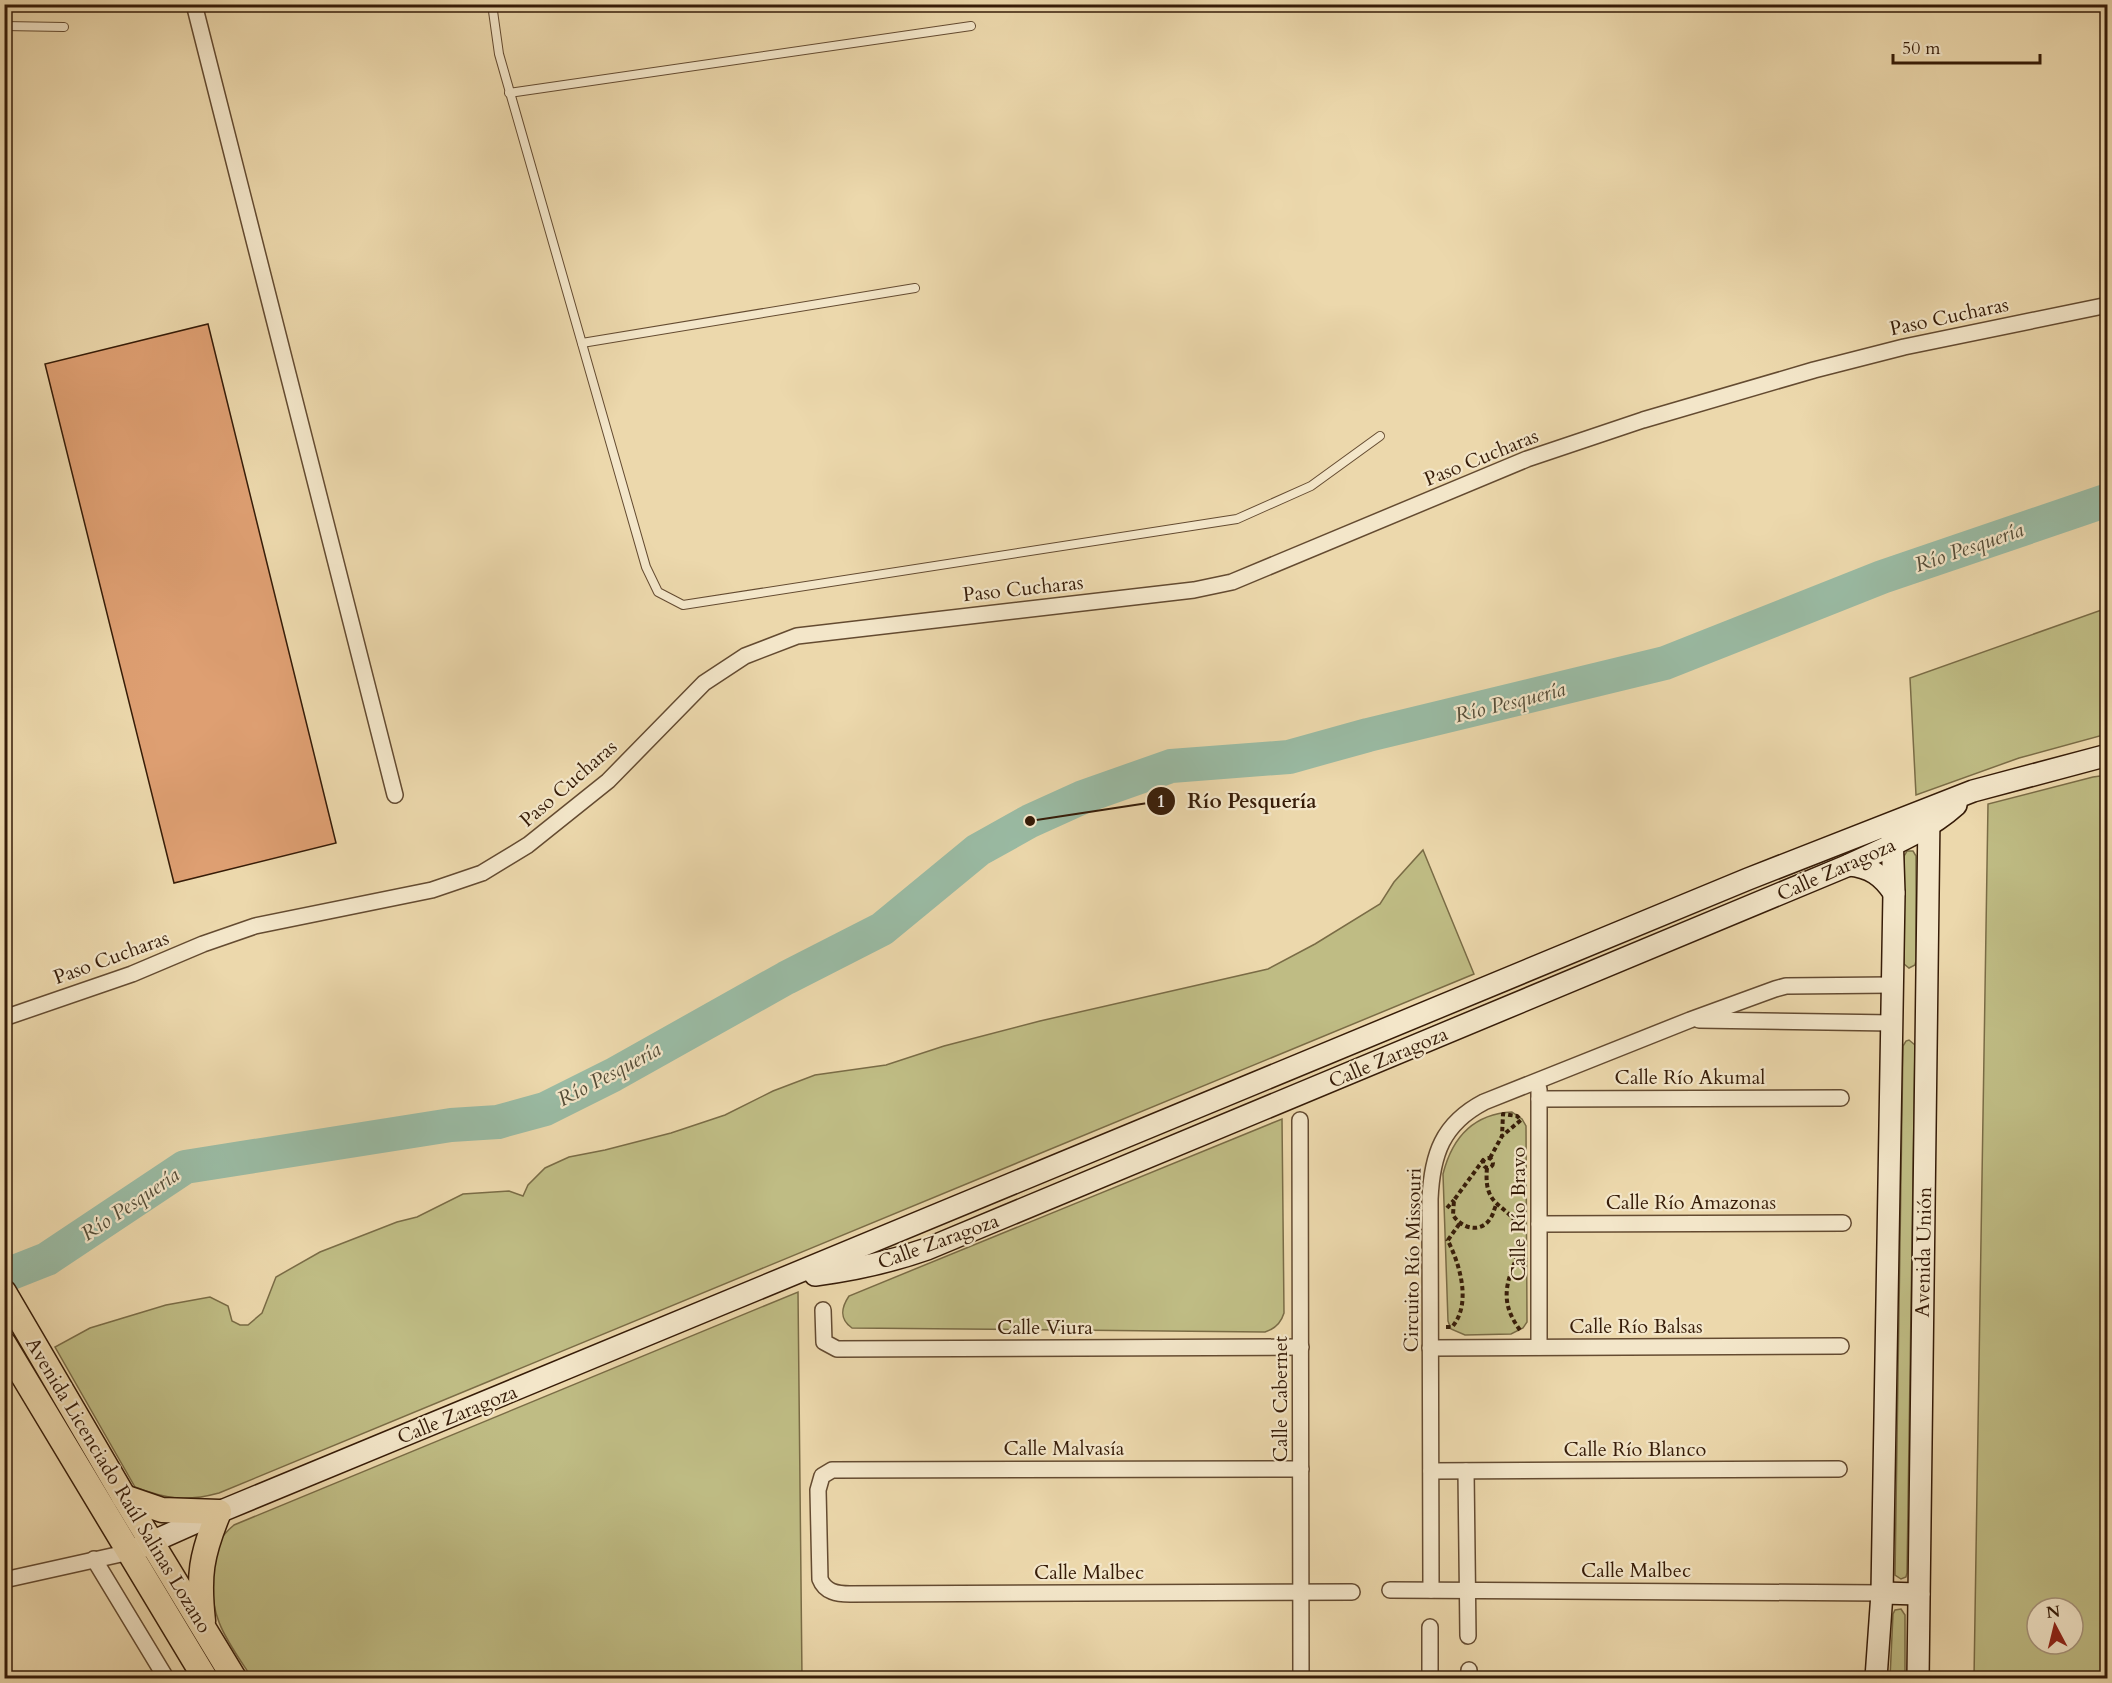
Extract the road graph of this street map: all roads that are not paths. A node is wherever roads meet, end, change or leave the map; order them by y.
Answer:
1 (194, 4) edge
2 (492, 4) edge
3 (4, 26) edge
4 (970, 26) dead end
5 (64, 27) dead end
6 (509, 93) junction
7 (915, 288) dead end
8 (2108, 305) edge
9 (582, 343) junction
10 (1380, 436) dead end
11 (2108, 755) edge
12 (395, 795) dead end
13 (1929, 817) junction
14 (1892, 823) junction
15 (1893, 844) junction
16 (1849, 865) junction
17 (1894, 893) junction
18 (1892, 985) junction
19 (1927, 985) junction
20 (4, 1017) edge
21 (1690, 1020) junction
22 (1892, 1023) junction
23 (1927, 1023) junction
24 (1300, 1065) junction
25 (1539, 1081) junction
26 (1311, 1089) junction
27 (1841, 1098) dead end
28 (1539, 1099) junction
29 (1300, 1120) dead end
30 (1843, 1223) dead end
31 (1539, 1224) junction
32 (785, 1279) junction
33 (4, 1292) edge
34 (823, 1310) dead end
35 (4, 1344) edge
36 (1841, 1346) dead end
37 (1301, 1347) junction
38 (1539, 1347) junction
39 (1430, 1348) junction
40 (1301, 1469) junction
41 (1839, 1469) dead end
42 (1431, 1471) junction
43 (1466, 1471) junction
44 (124, 1497) junction
45 (219, 1512) junction
46 (152, 1542) junction
47 (130, 1551) junction
48 (94, 1560) junction
49 (4, 1580) edge
50 (827, 1589) joint
51 (1390, 1590) dead end
52 (1431, 1590) junction
53 (1468, 1590) junction
54 (1301, 1592) junction
55 (1352, 1592) dead end
56 (1882, 1593) junction
57 (1918, 1594) junction
58 (203, 1626) junction
59 (1430, 1627) dead end
60 (1468, 1636) dead end
61 (166, 1678) edge
62 (205, 1678) edge
63 (234, 1678) edge
64 (1301, 1678) edge
65 (1430, 1678) edge
66 (1876, 1678) edge
67 (1918, 1678) edge

1 - 12 street
2 - 6 lane
3 - 5 lane
4 - 6 lane
6 - 9 lane
7 - 9 lane
8 - 20 street, Paso Cucharas
9 - 10 lane
11 - 13 street, Calle Zaragoza
13 - 14 street, Calle Zaragoza
13 - 15 street, Calle Zaragoza
13 - 19 street, Avenida Unión
14 - 15 street, Avenida Unión
14 - 24 street, Calle Zaragoza
15 - 16 street, Calle Zaragoza
15 - 17 street, Avenida Unión
16 - 17 street
16 - 26 street, Calle Zaragoza
17 - 18 street, Avenida Unión
18 - 19 street
18 - 21 street, Circuito Río Missouri
18 - 22 street, Avenida Unión
19 - 23 street, Avenida Unión
21 - 22 street, Circuito Río Missouri
21 - 25 street, Circuito Río Missouri
22 - 23 street
22 - 56 street, Avenida Unión
23 - 57 street, Avenida Unión
24 - 26 street
24 - 32 street, Calle Zaragoza
25 - 28 street, Calle Río Bravo
25 - 39 street, Circuito Río Missouri
26 - 32 street, Calle Zaragoza
27 - 28 street, Calle Río Akumal
28 - 31 street, Calle Río Bravo
29 - 37 street, Calle Cabernet
30 - 31 street, Calle Río Amazonas
31 - 38 street, Calle Río Bravo
32 - 45 street, Calle Zaragoza
33 - 44 main road, Avenida Licenciado Raúl Salinas Lozano
34 - 37 street, Calle Viura
35 - 47 main road, Avenida Licenciado Raúl Salinas Lozano
36 - 38 street, Calle Río Balsas
37 - 40 street, Calle Cabernet
38 - 39 street, Calle Río Balsas
39 - 42 street, Circuito Río Missouri
40 - 50 street, Calle Malvasía
40 - 54 street, Calle Cabernet
41 - 43 street, Calle Río Blanco
42 - 43 street, Calle Río Blanco
42 - 52 street, Circuito Río Missouri
43 - 53 street
44 - 45 main road
44 - 46 main road, Avenida Licenciado Raúl Salinas Lozano
45 - 46 street, Calle Zaragoza
45 - 58 main road
46 - 47 street, Calle Zaragoza
46 - 58 main road, Avenida Licenciado Raúl Salinas Lozano
47 - 48 street
47 - 62 main road, Avenida Licenciado Raúl Salinas Lozano
48 - 49 street
48 - 61 street
50 - 54 street, Calle Malbec
51 - 52 street, Calle Malbec
52 - 53 street, Calle Malbec
53 - 56 street, Calle Malbec
53 - 60 street
54 - 55 street, Calle Malbec
54 - 64 street, Calle Cabernet
56 - 57 street
56 - 66 street, Avenida Unión
57 - 67 street, Avenida Unión
58 - 63 main road, Avenida Licenciado Raúl Salinas Lozano
59 - 65 street

